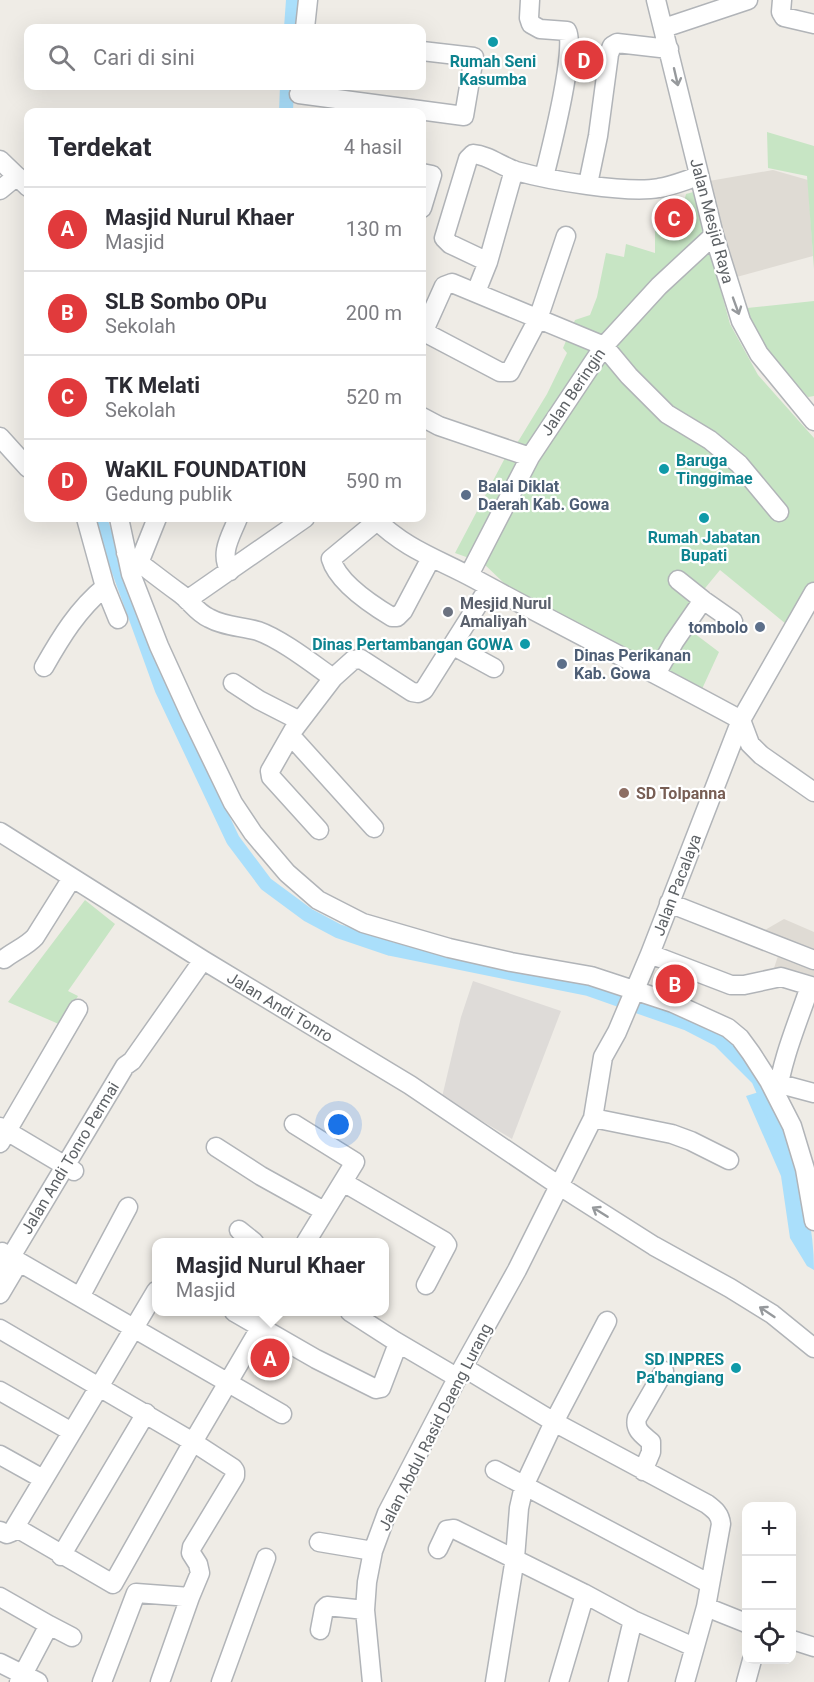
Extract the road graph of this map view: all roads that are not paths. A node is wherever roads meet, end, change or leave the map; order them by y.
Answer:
1 (308, 0) edge
2 (530, 0) edge
3 (656, 0) edge
4 (748, 0) edge
5 (782, 0) edge
6 (305, 24) edge
7 (814, 24) edge
8 (664, 28) junction
9 (669, 49) junction
10 (426, 51) edge
11 (298, 97) edge
12 (394, 108) edge
13 (426, 112) edge
14 (0, 160) edge
15 (514, 170) junction
16 (426, 174) edge
17 (699, 176) junction
18 (544, 177) junction
19 (23, 181) edge
20 (588, 184) junction
21 (0, 190) edge
22 (426, 195) edge
23 (714, 235) junction
24 (566, 236) dead end
25 (488, 262) junction
26 (476, 292) junction
27 (538, 319) junction
28 (426, 327) edge
29 (426, 335) edge
30 (604, 346) junction
31 (426, 419) edge
32 (814, 421) edge
33 (0, 437) edge
34 (530, 457) junction
35 (24, 464) edge
36 (779, 512) dead end
37 (87, 522) edge
38 (120, 522) edge
39 (155, 522) edge
40 (237, 522) edge
41 (299, 522) edge
42 (373, 522) edge
43 (379, 522) edge
44 (133, 558) junction
45 (431, 558) junction
46 (230, 571) junction
47 (468, 576) junction
48 (678, 580) dead end
49 (105, 586) junction
50 (489, 587) junction
51 (814, 592) edge
52 (188, 600) junction
53 (703, 600) junction
54 (118, 619) dead end
55 (733, 621) dead end
56 (452, 645) junction
57 (44, 667) dead end
58 (494, 668) dead end
59 (656, 674) junction
60 (333, 678) junction
61 (233, 683) dead end
62 (741, 720) junction
63 (295, 729) junction
64 (814, 792) edge
65 (374, 828) dead end
66 (319, 830) dead end
67 (0, 832) edge
68 (72, 878) junction
69 (669, 903) junction
70 (651, 954) junction
71 (4, 959) dead end
72 (203, 960) junction
73 (814, 960) edge
74 (812, 987) edge
75 (631, 999) junction
76 (78, 1009) dead end
77 (775, 1086) junction
78 (814, 1093) edge
79 (592, 1118) junction
80 (294, 1124) dead end
81 (2, 1134) edge
82 (216, 1147) dead end
83 (729, 1160) dead end
84 (70, 1168) junction
85 (343, 1182) junction
86 (558, 1185) junction
87 (128, 1207) dead end
88 (324, 1211) junction
89 (814, 1221) edge
90 (239, 1230) dead end
91 (249, 1238) edge
92 (308, 1238) edge
93 (10, 1257) edge
94 (0, 1275) edge
95 (426, 1286) dead end
96 (0, 1294) edge
97 (80, 1297) junction
98 (152, 1298) edge
99 (358, 1316) edge
100 (264, 1320) edge
101 (607, 1321) dead end
102 (0, 1329) edge
103 (133, 1329) junction
104 (395, 1341) junction
105 (814, 1348) edge
106 (664, 1371) dead end
107 (461, 1372) junction
108 (228, 1383) junction
109 (99, 1387) junction
110 (0, 1391) edge
111 (146, 1413) junction
112 (282, 1414) dead end
113 (554, 1422) junction
114 (72, 1432) junction
115 (193, 1442) junction
116 (0, 1455) edge
117 (495, 1470) dead end
118 (643, 1471) junction
119 (43, 1479) junction
120 (524, 1485) junction
121 (7, 1529) edge
122 (319, 1542) dead end
123 (438, 1549) dead end
124 (373, 1551) junction
125 (61, 1556) junction
126 (266, 1558) dead end
127 (514, 1558) junction
128 (112, 1584) junction
129 (710, 1584) junction
130 (136, 1593) junction
131 (585, 1594) junction
132 (0, 1597) edge
133 (190, 1597) junction
134 (706, 1607) junction
135 (364, 1610) junction
136 (633, 1620) junction
137 (742, 1621) edge
138 (49, 1624) junction
139 (321, 1630) dead end
140 (72, 1637) dead end
141 (796, 1641) edge
142 (694, 1647) junction
143 (814, 1647) edge
144 (0, 1663) edge
145 (751, 1664) edge
146 (27, 1679) edge
147 (102, 1682) edge
148 (160, 1682) edge
149 (221, 1682) edge
150 (372, 1682) edge
151 (495, 1682) edge
152 (559, 1682) edge
153 (618, 1682) edge
154 (685, 1682) edge
155 (746, 1682) edge

1 - 6 street
2 - 18 street
3 - 8 street, Jalan Mesjid Raya
4 - 8 street
5 - 7 street
8 - 9 street, Jalan Mesjid Raya
9 -> 17 street, Jalan Mesjid Raya
9 - 20 street
10 - 13 street
11 - 12 street
14 - 19 street
15 - 18 street
15 - 25 street
15 - 25 street
16 - 22 street
17 - 20 street
17 - 23 street, Jalan Mesjid Raya
18 - 20 street
19 - 21 street
23 - 30 street, Jalan Beringin
23 -> 32 street, Jalan Mesjid Raya
24 - 27 street
25 - 26 street
26 - 27 street
26 - 28 street
27 - 29 street
27 - 30 street
30 - 34 street, Jalan Beringin
30 - 36 street
31 - 34 street
33 - 35 street
34 - 47 street, Jalan Beringin
37 - 49 street
38 - 44 street
39 - 44 street
40 - 46 street
41 - 46 street
42 - 45 street
43 - 45 street
44 - 52 street
44 - 75 street
45 - 47 street
46 - 52 street
47 - 50 street
48 - 53 street
49 - 54 street
49 - 57 street
50 - 56 street
50 - 59 street
51 - 62 street, Jalan Pacalaya
52 - 60 street
53 - 55 street
53 - 59 street
56 - 58 street
56 - 60 street
59 - 62 street
60 - 63 street
61 - 63 street
62 - 64 street
62 - 69 street, Jalan Pacalaya
63 - 65 street
63 - 66 street
67 - 68 street, Jalan Andi Tonro
68 - 71 street
68 - 72 street, Jalan Andi Tonro
69 - 70 street, Jalan Pacalaya
69 - 73 street
70 - 74 street
70 - 75 street, Jalan Pacalaya
72 - 84 street, Jalan Andi Tonro Permai
72 - 86 street, Jalan Andi Tonro
74 - 77 street
75 - 77 street
75 - 79 street, Jalan Pacalaya
76 - 81 street
77 - 78 street
77 - 89 street
79 - 83 street
79 - 86 street, Jalan Pacalaya
80 - 85 street
81 - 84 street
82 - 88 street
84 - 93 street, Jalan Andi Tonro Permai
85 - 88 street
85 - 95 street
105 -> 86 street, Jalan Andi Tonro
86 - 107 street, Jalan Abdul Rasid Daeng Lurang
87 - 97 street
88 - 92 street
90 - 91 street
93 - 94 street, Jalan Andi Tonro Permai
93 - 96 street, Jalan Andi Tonro Permai
93 - 97 street
97 - 103 street
98 - 103 street
99 - 104 street
100 - 104 street
100 - 108 street
101 - 113 street
102 - 109 street
103 - 108 street
103 - 109 street
104 - 107 street
106 - 118 street
107 - 113 street
107 - 124 street, Jalan Abdul Rasid Daeng Lurang
108 - 112 street
108 - 115 street
109 - 111 street
109 - 114 street
110 - 114 street
111 - 115 street
111 - 125 street
113 - 118 street
113 - 120 street
114 - 119 street
115 - 128 street
115 - 133 street
116 - 119 street
117 - 120 street
118 - 129 street
119 - 121 street
120 - 127 street
120 - 129 street
121 - 125 street
122 - 124 street
123 - 127 street
124 - 135 street, Jalan Abdul Rasid Daeng Lurang
125 - 128 street
126 - 149 street
127 - 131 street
127 - 151 street
128 - 130 street
129 - 134 street
130 - 133 street
130 - 147 street
131 - 136 street
131 - 152 street
132 - 138 street
133 - 148 street
134 - 137 street
134 - 142 street
135 - 139 street
135 - 150 street, Jalan Abdul Rasid Daeng Lurang
136 - 142 street
136 - 153 street
138 - 140 street
138 - 146 street
141 - 143 street
142 - 154 street
144 - 146 street
145 - 155 street

